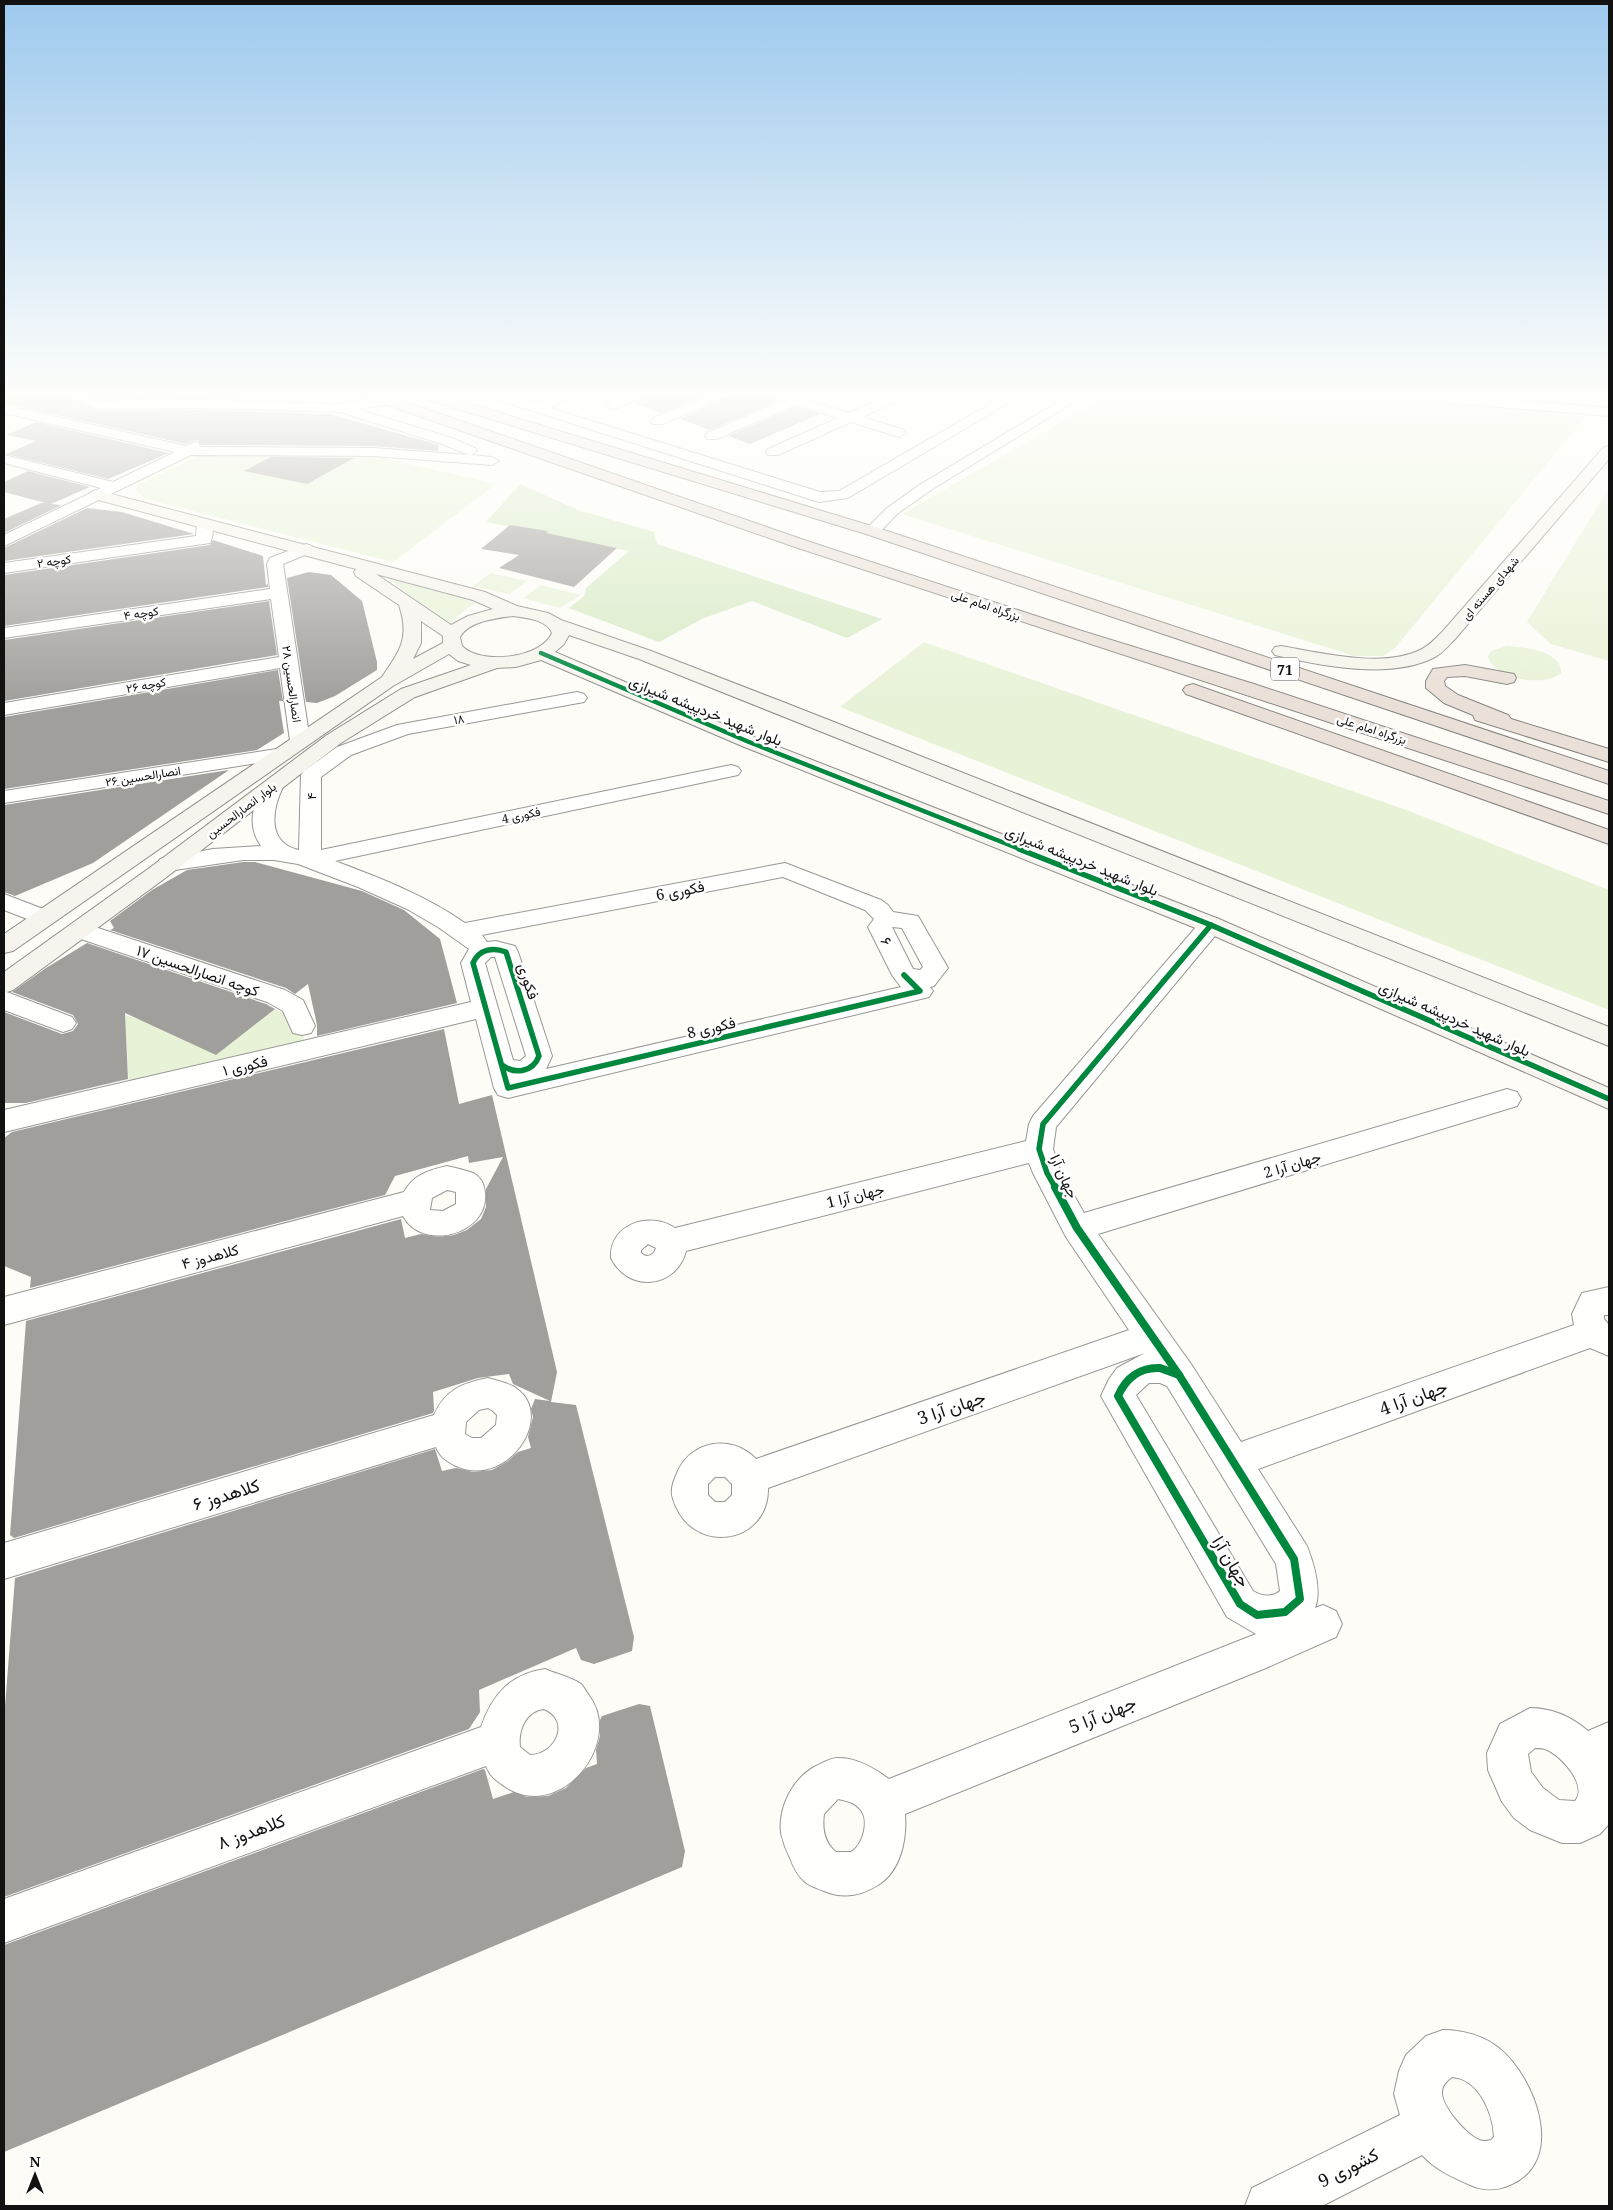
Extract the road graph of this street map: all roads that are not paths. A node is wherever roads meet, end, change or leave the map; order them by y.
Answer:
1 (96, 496) joint
2 (662, 496) edge
3 (758, 496) edge
4 (816, 496) edge
5 (829, 496) edge
6 (894, 496) edge
7 (913, 496) edge
8 (1569, 496) edge
9 (884, 499) dead end
10 (4, 524) edge
11 (205, 524) junction
12 (24, 530) junction
13 (872, 531) junction
14 (4, 541) edge
15 (306, 549) junction
16 (337, 557) junction
17 (4, 568) edge
18 (1030, 584) junction
19 (278, 593) junction
20 (407, 604) junction
21 (513, 611) junction
22 (556, 624) junction
23 (4, 633) edge
24 (1076, 636) junction
25 (453, 640) junction
26 (1281, 652) junction
27 (541, 653) junction
28 (288, 661) junction
29 (493, 663) junction
30 (1507, 678) dead end
31 (386, 682) junction
32 (577, 698) dead end
33 (4, 709) edge
34 (1535, 732) junction
35 (300, 741) junction
36 (344, 751) joint
37 (283, 754) junction
38 (1609, 756) edge
39 (731, 771) dead end
40 (1609, 778) edge
41 (274, 785) junction
42 (4, 797) edge
43 (1609, 808) edge
44 (1609, 837) edge
45 (287, 855) junction
46 (310, 859) junction
47 (168, 864) junction
48 (4, 901) edge
49 (43, 917) junction
50 (886, 918) junction
51 (1211, 925) junction
52 (80, 930) junction
53 (462, 931) junction
54 (4, 945) edge
55 (485, 950) junction
56 (912, 983) junction
57 (4, 984) edge
58 (4, 1000) edge
59 (486, 1008) junction
60 (63, 1023) dead end
61 (302, 1026) dead end
62 (1609, 1037) edge
63 (505, 1076) junction
64 (1507, 1099) dead end
65 (1609, 1099) edge
66 (4, 1121) edge
67 (1039, 1149) junction
68 (415, 1201) dead end
69 (1077, 1228) junction
70 (670, 1242) dead end
71 (1609, 1301) edge
72 (4, 1311) edge
73 (1152, 1336) junction
74 (1602, 1337) edge
75 (1090, 1358) junction
76 (1179, 1375) junction
77 (1118, 1396) junction
78 (448, 1427) dead end
79 (1232, 1462) junction
80 (749, 1478) dead end
81 (4, 1561) edge
82 (1240, 1604) junction
83 (1323, 1624) dead end
84 (1266, 1649) junction
85 (499, 1741) dead end
86 (880, 1803) dead end
87 (4, 1921) edge
88 (1426, 2127) dead end
89 (1270, 2206) edge

1 - 11 street
1 - 12 street
2 - 24 highway, بزرگراه امام علی
3 - 13 highway, بزرگراه امام علی
4 - 5 street
6 - 9 street
7 - 13 street
8 - 26 street, شهدای هسته ای
10 - 12 street
11 - 15 street
11 - 17 street, کوچه ۲
12 - 14 street
13 - 18 highway, بزرگراه امام علی
15 - 16 street
15 - 19 street, انصارالحسین ۲۸
16 - 20 street
16 - 21 street
18 - 26 highway
18 - 40 highway, بزرگراه امام علی / 71
19 - 23 street, کوچه ۴
19 - 28 street, انصارالحسین ۲۸
20 - 25 street
20 - 31 street
21 - 22 street, بلوار شهید خردپیشه شیرازی
21 - 25 street, بلوار انصارالحسین
22 - 27 street
22 - 62 street, بلوار شهید خردپیشه شیرازی
24 - 43 highway, بزرگراه امام علی / 71
24 - 44 highway
25 - 29 street
25 - 31 street, بلوار انصارالحسین
26 - 34 highway
27 - 29 street
27 - 51 street, بلوار شهید خردپیشه شیرازی
28 - 33 street, کوچه ۲۶
28 - 35 street, انصارالحسین ۲۸
29 - 41 street, بلوار انصارالحسین
30 - 34 highway
31 - 35 street, بلوار انصارالحسین
32 - 36 street, ۱۸
34 - 38 highway
35 - 37 street, بلوار انصارالحسین
36 - 46 street, ۴
37 - 42 street, انصارالحسین ۲۶
37 - 49 street, بلوار انصارالحسین
39 - 46 street, فکوری 4
41 - 45 street
41 - 47 street, بلوار انصارالحسین
45 - 46 street, فکوری
45 - 47 street, فکوری
46 - 53 street, فکوری
47 - 52 street, بلوار انصارالحسین
48 - 49 street
49 - 54 street, بلوار انصارالحسین
50 - 53 street, فکوری 6
50 - 56 street, ۶
50 - 56 street, ۶
51 - 65 street, بلوار شهید خردپیشه شیرازی
51 - 67 street, جهان آرا
52 - 57 street, بلوار انصارالحسین
52 - 61 street, کوچه انصارالحسین ۱۷
53 - 55 street, فکوری
55 - 59 street
55 - 63 street, فکوری
56 - 63 street, فکوری 8
58 - 60 street
59 - 63 street
59 - 66 street, فکوری ۱
64 - 69 street, جهان آرا 2
67 - 69 street, جهان آرا
67 - 70 street, جهان آرا 1
68 - 72 street, کلاهدوز ۴
69 - 73 street, جهان آرا
71 - 74 street
73 - 75 street, جهان آرا 3
73 - 76 street, جهان آرا
74 - 79 street, جهان آرا 4
75 - 77 street, جهان آرا
75 - 80 street, جهان آرا 3
76 - 77 street
76 - 79 street, جهان آرا
77 - 82 street, جهان آرا
78 - 81 street, کلاهدوز ۶
79 - 82 street, جهان آرا
82 - 84 street
83 - 84 street, جهان آرا 5
84 - 86 street, جهان آرا 5
85 - 87 street, کلاهدوز ۸
88 - 89 street, کشوری 9

